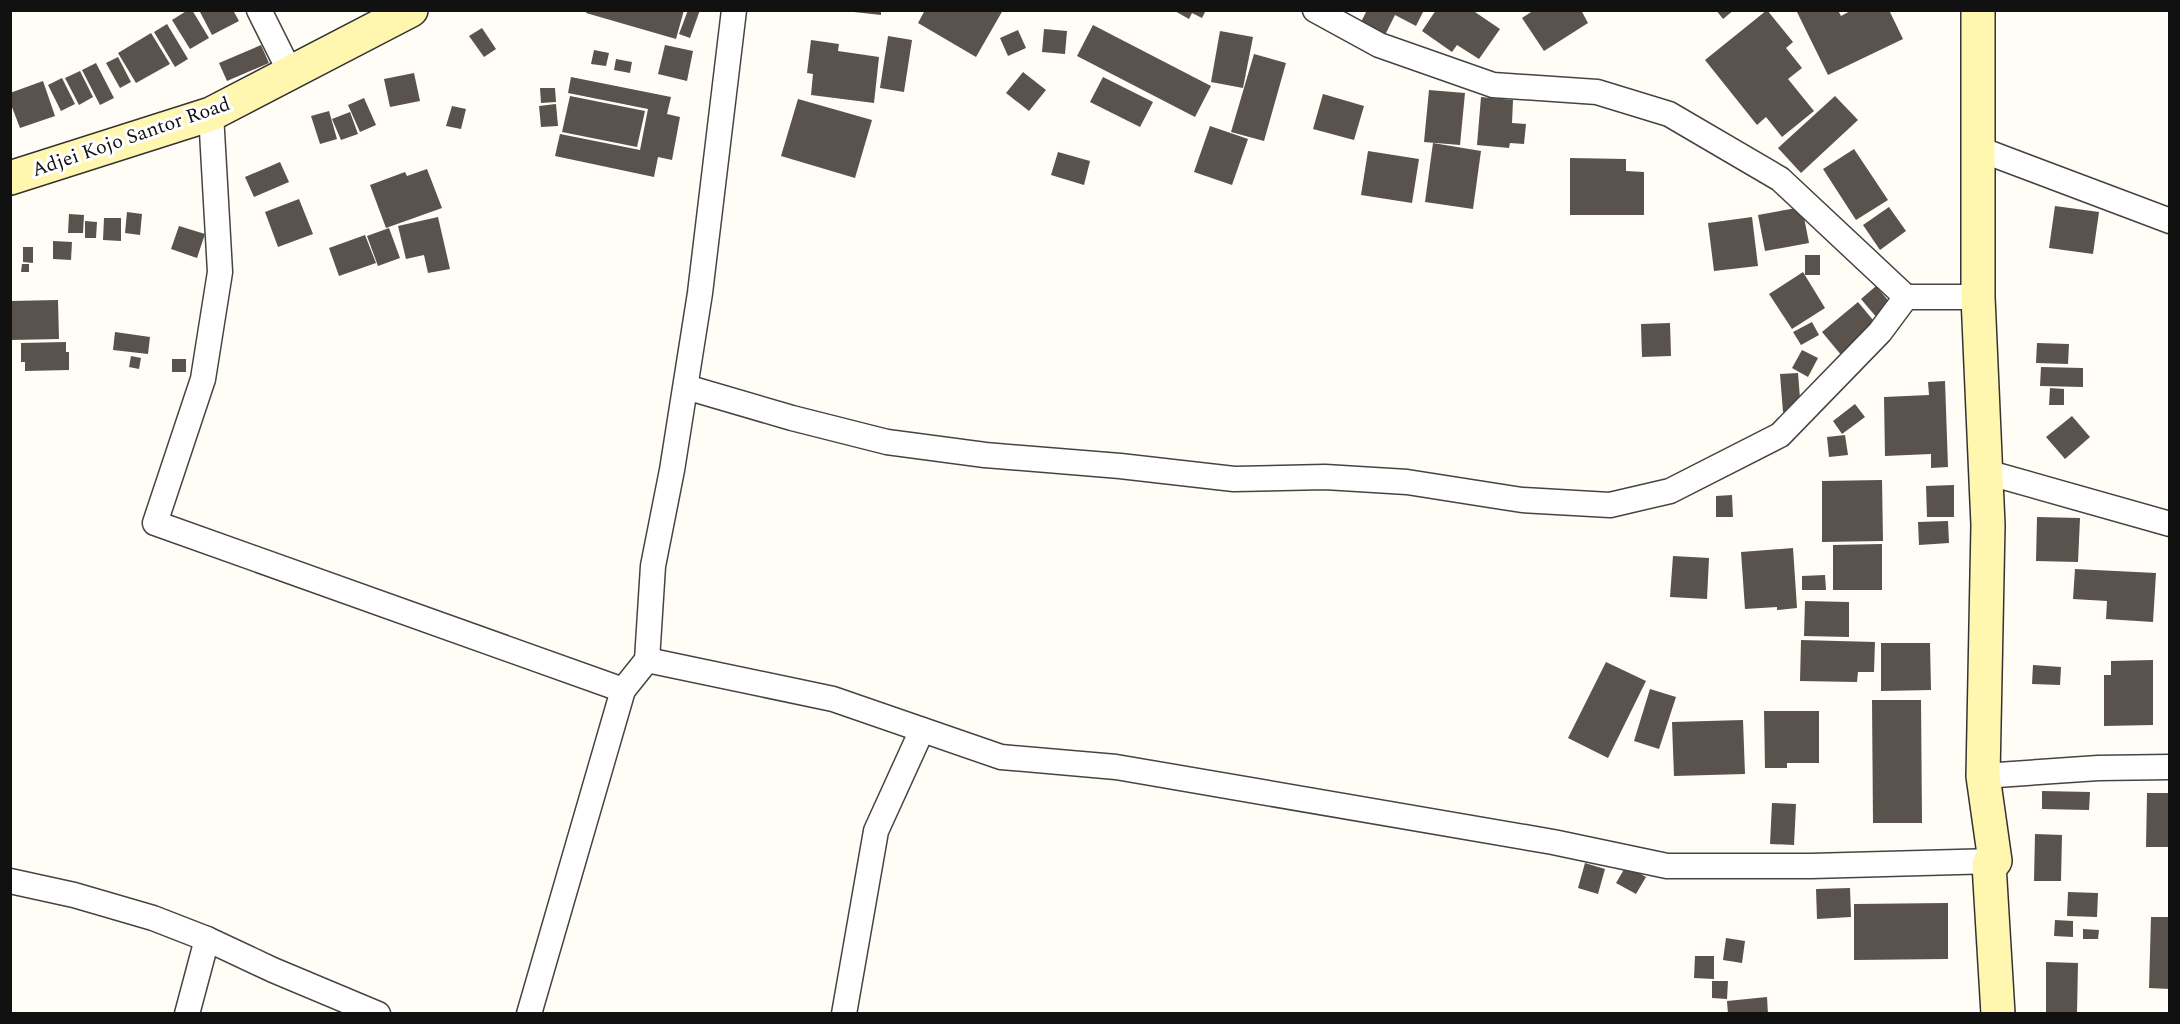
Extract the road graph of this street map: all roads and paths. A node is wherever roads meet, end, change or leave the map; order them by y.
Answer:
1 (259, 10) edge
2 (411, 10) edge
3 (734, 10) edge
4 (1315, 10) edge
5 (1978, 10) edge
6 (291, 74) junction
7 (211, 114) junction
8 (1979, 149) junction
9 (10, 178) edge
10 (2169, 221) edge
11 (1906, 297) junction
12 (1978, 297) junction
13 (686, 387) junction
14 (1986, 472) junction
15 (2169, 524) edge
16 (646, 660) junction
17 (623, 690) junction
18 (922, 730) junction
19 (2169, 767) edge
20 (1983, 776) junction
21 (1995, 861) junction
22 (10, 881) edge
23 (207, 939) junction
24 (187, 1014) edge
25 (378, 1014) edge
26 (529, 1014) edge
27 (844, 1014) edge
28 (1998, 1014) edge

1 - 6 street
2 - 6 street, Adjei Kojo Santor Road
3 - 13 street
4 - 11 street
5 - 8 street
6 - 7 street, Adjei Kojo Santor Road
7 - 9 street, Adjei Kojo Santor Road
7 - 17 street
8 - 10 street
8 - 12 street
11 - 12 street
11 - 13 street
12 - 14 street
13 - 16 street
14 - 15 street
14 - 20 street
16 - 17 street
16 - 18 street
17 - 26 street
18 - 21 street
18 - 27 street
19 - 20 street
20 - 21 street
21 - 28 street
22 - 23 street
23 - 24 street
23 - 25 street

